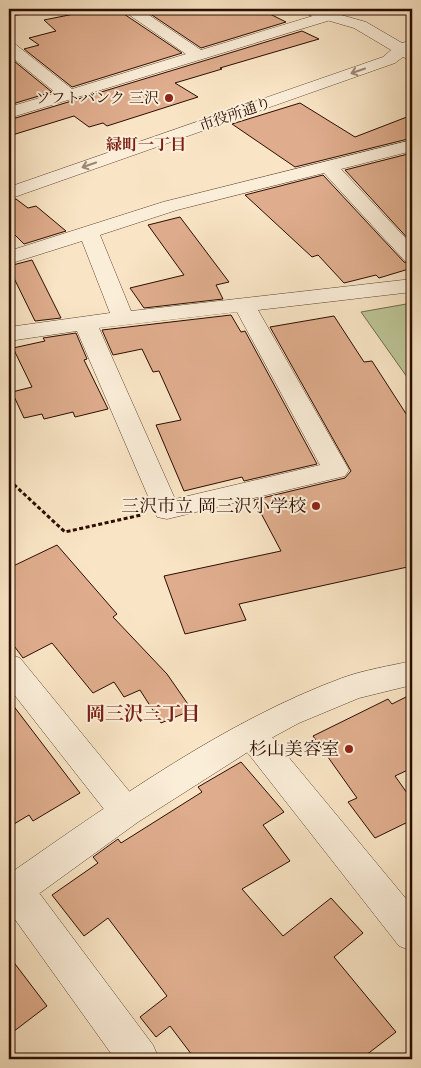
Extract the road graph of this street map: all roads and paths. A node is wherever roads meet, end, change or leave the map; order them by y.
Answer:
1 (36, 9) edge
2 (130, 9) edge
3 (304, 9) edge
4 (9, 11) edge
5 (329, 16) junction
6 (9, 47) edge
7 (409, 50) edge
8 (198, 55) junction
9 (68, 95) junction
10 (9, 113) edge
11 (412, 145) edge
12 (328, 166) junction
13 (9, 178) edge
14 (9, 193) edge
15 (88, 231) junction
16 (412, 257) edge
17 (9, 258) edge
18 (412, 286) edge
19 (244, 305) junction
20 (123, 318) junction
21 (85, 323) junction
22 (9, 334) edge
23 (9, 480) edge
24 (167, 510) junction
25 (412, 673) edge
26 (15, 685) edge
27 (251, 734) junction
28 (126, 812) junction
29 (12, 892) edge
30 (412, 934) edge
31 (139, 1059) edge

1 - 4 street
2 - 8 street
3 - 5 street
5 - 7 street
5 - 8 street
6 - 9 street
7 - 13 street, 市役所通り
7 -> 14 street, 市役所通り
8 - 9 street
9 - 10 street
11 - 12 street
12 - 15 street
12 - 16 street
15 - 17 street
15 - 20 street
18 - 19 street
19 - 20 street
19 - 24 street
20 - 21 street
21 - 22 street
21 - 24 street
23 - 24 path
25 - 27 street
26 - 28 street
27 - 28 street
27 - 30 street
28 - 29 street
29 - 31 street

